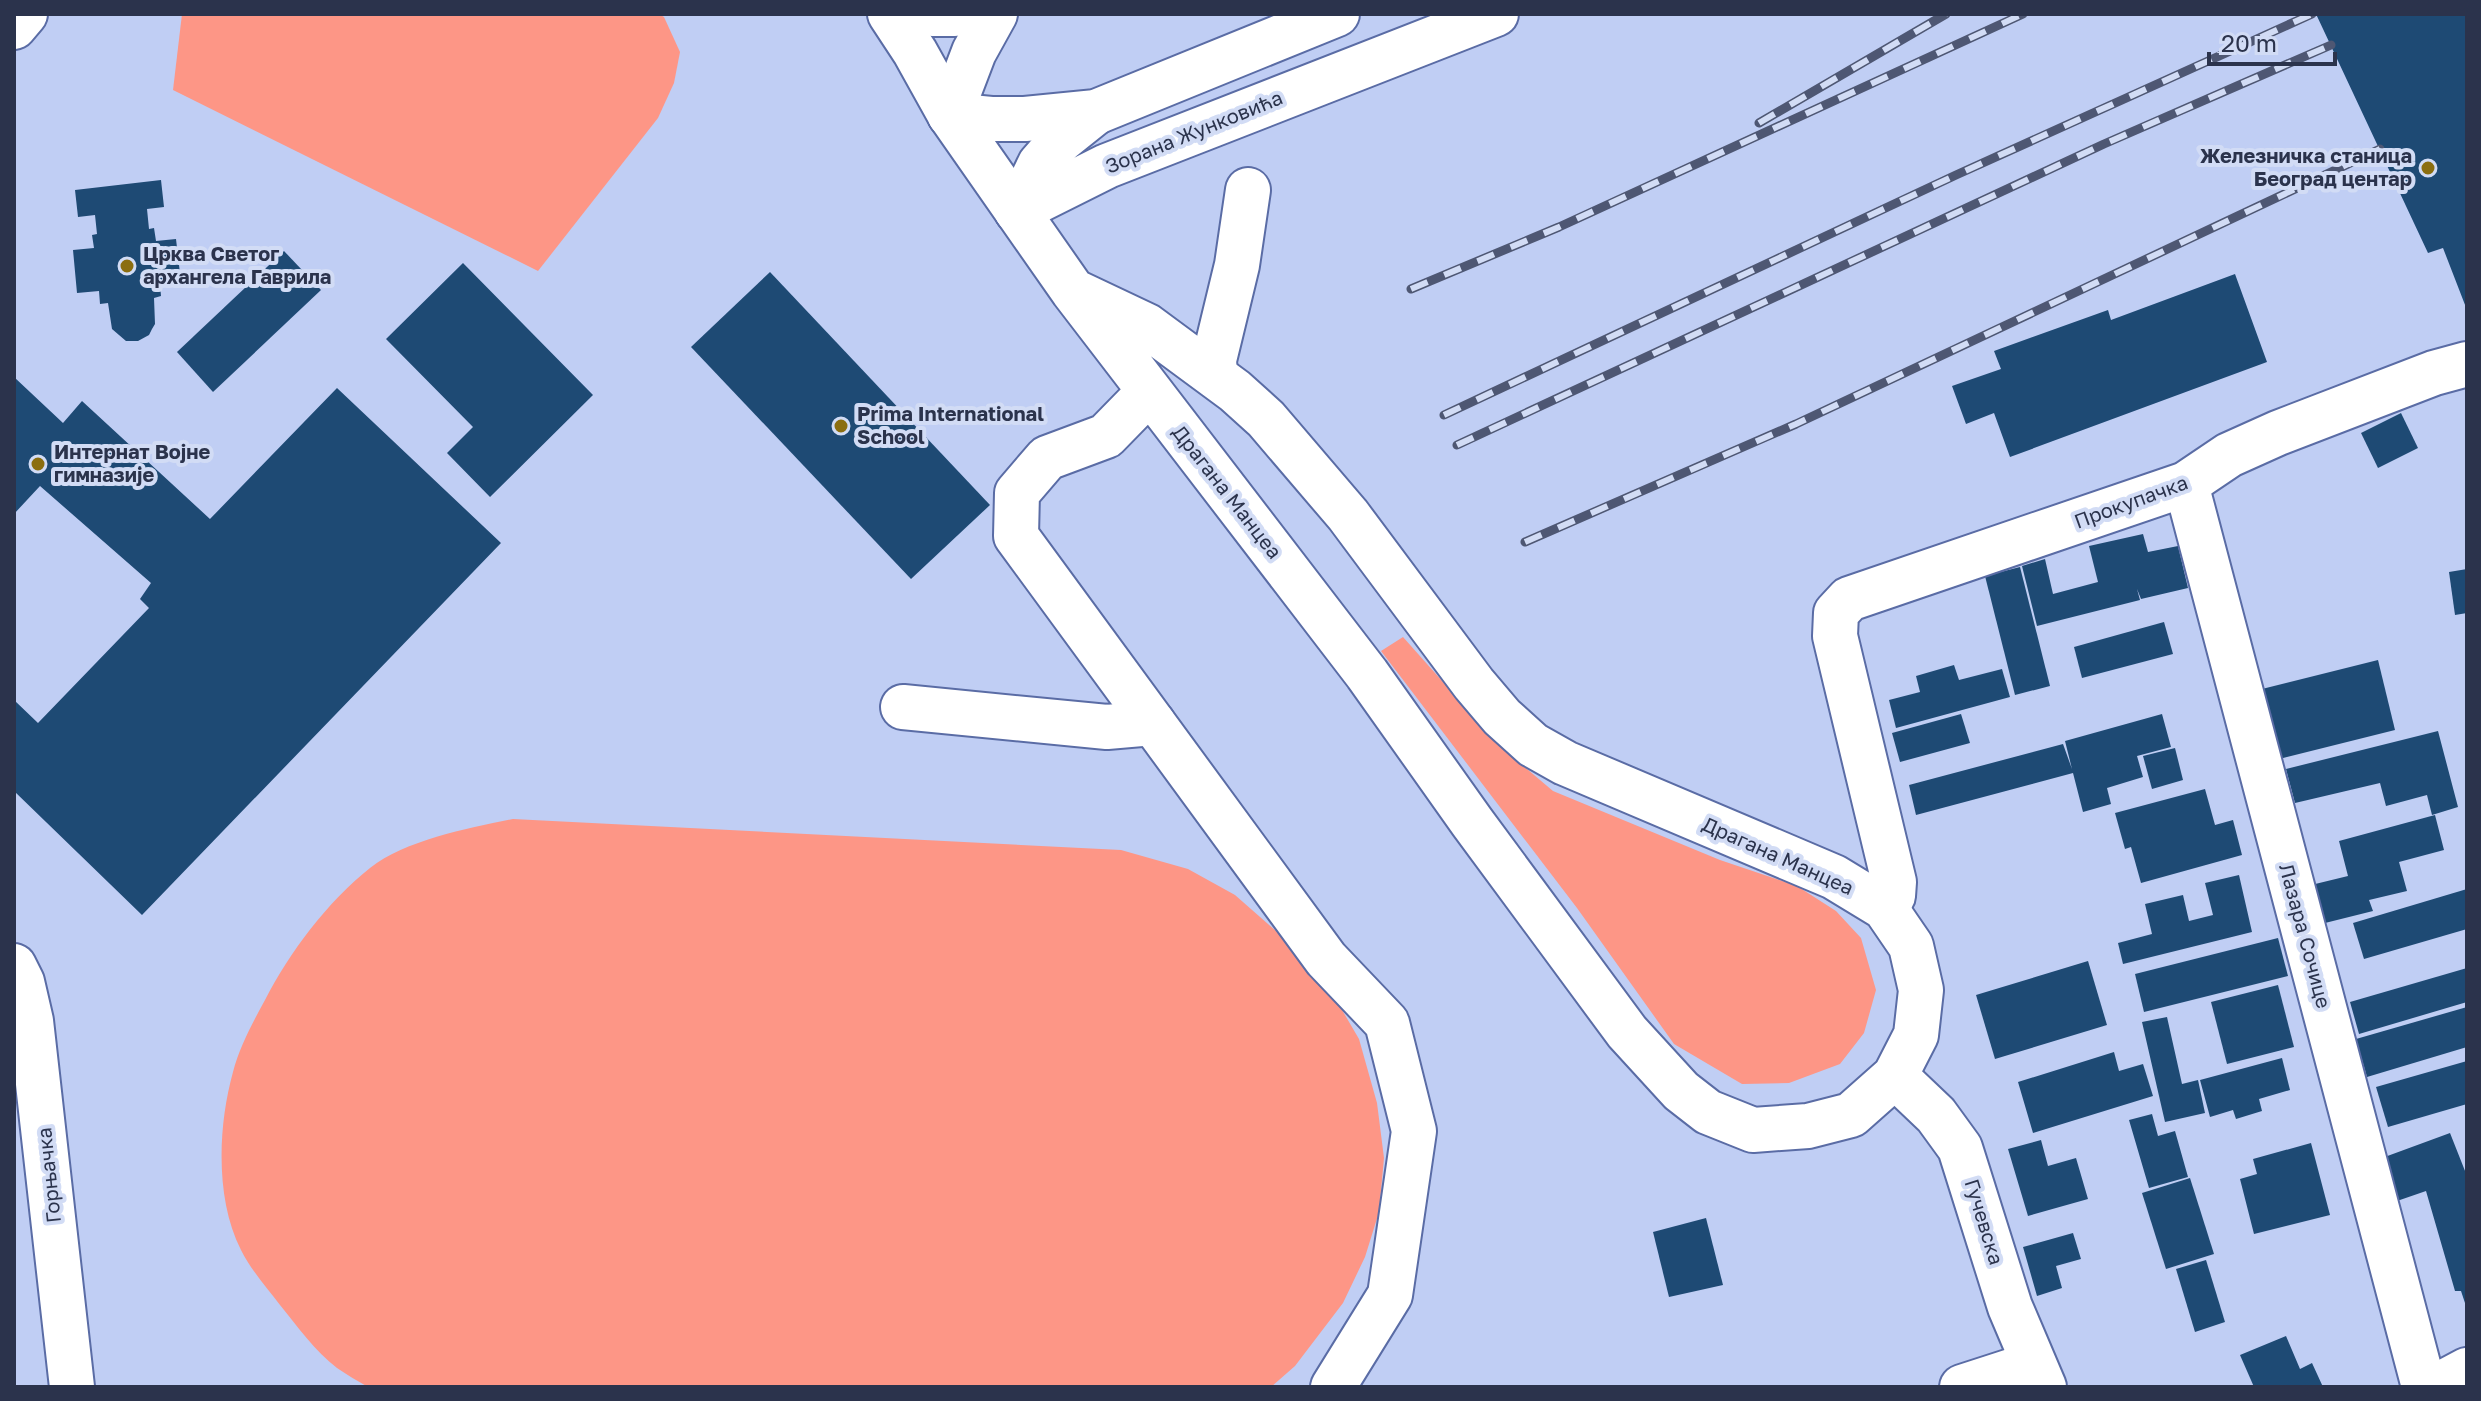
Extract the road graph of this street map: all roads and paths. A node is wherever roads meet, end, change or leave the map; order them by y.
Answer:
1 (25, 14) edge
2 (890, 14) edge
3 (932, 14) edge
4 (955, 14) edge
5 (995, 14) edge
6 (1337, 14) edge
7 (1496, 14) edge
8 (14, 27) edge
9 (1096, 112) junction
10 (950, 115) junction
11 (1248, 190) dead end
12 (1017, 211) junction
13 (1073, 291) junction
14 (2467, 364) edge
15 (1215, 375) junction
16 (1149, 392) junction
17 (2186, 484) junction
18 (903, 707) dead end
19 (1153, 723) junction
20 (1885, 908) junction
21 (17, 978) edge
22 (1895, 1076) junction
23 (2467, 1370) edge
24 (2038, 1376) edge
25 (72, 1387) edge
26 (1333, 1387) edge
27 (1962, 1387) edge
28 (2424, 1387) edge
29 (2435, 1387) edge

1 - 8 street
2 - 10 street, Драгана Манцеа
3 - 4 street
5 - 10 street
6 - 9 street
7 - 12 street, Зорана Жунковића
9 - 10 street
9 - 12 street
10 - 12 street, Драгана Манцеа
11 - 15 street
12 - 13 street, Драгана Манцеа
13 - 15 street, Драгана Манцеа
13 - 16 street, Драгана Манцеа
14 - 17 street, Прокупачка
15 - 20 street, Драгана Манцеа
16 - 19 street
16 - 22 street, Драгана Манцеа
17 - 20 street, Прокупачка
17 - 28 street, Лазара Сочице
18 - 19 street
19 - 26 street
20 - 22 street, Драгана Манцеа
21 - 25 street, Горњачка
22 - 24 street, Гучевска
23 - 29 street
24 - 27 street

